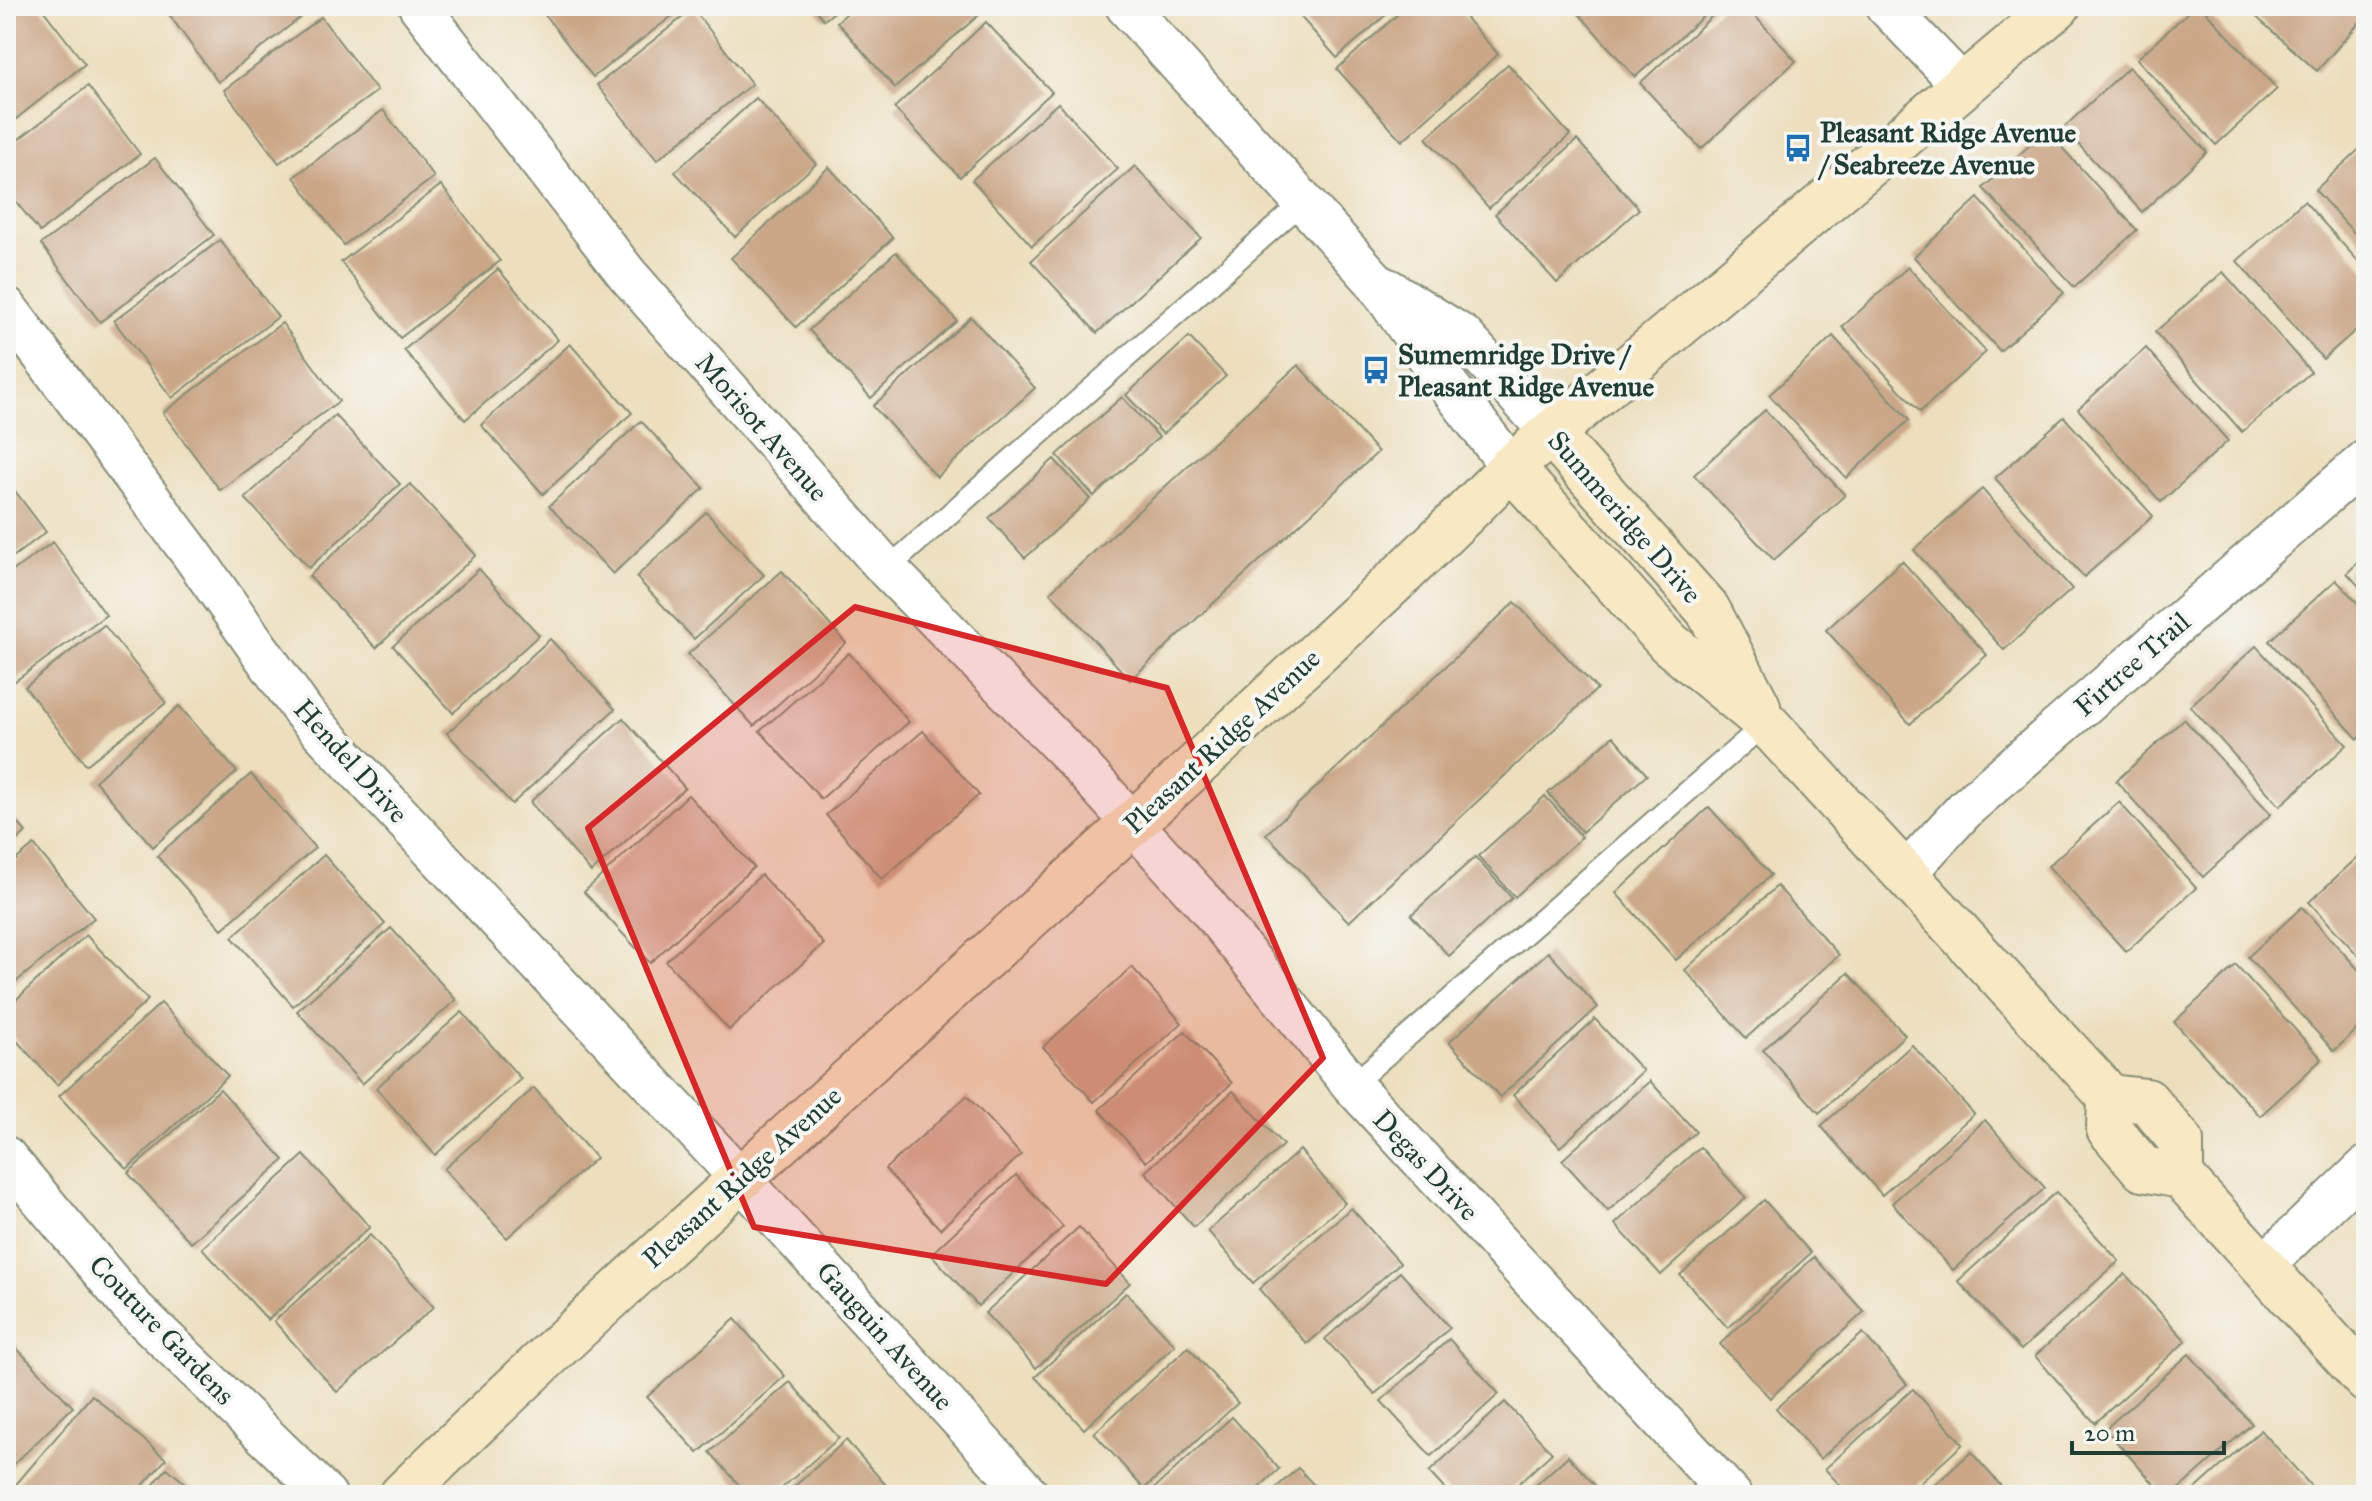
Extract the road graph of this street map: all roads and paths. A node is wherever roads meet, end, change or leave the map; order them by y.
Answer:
1 (419, 6) edge
2 (1126, 6) edge
3 (1886, 6) edge
4 (2058, 6) edge
5 (1963, 86) junction
6 (1302, 203) junction
7 (1374, 280) junction
8 (6, 307) edge
9 (1551, 433) junction
10 (2366, 460) edge
11 (1511, 467) junction
12 (887, 569) junction
13 (1766, 723) junction
14 (1131, 826) junction
15 (1904, 875) junction
16 (1352, 1085) junction
17 (6, 1157) edge
18 (2366, 1167) edge
19 (740, 1178) junction
20 (2263, 1266) junction
21 (2366, 1380) edge
22 (326, 1495) edge
23 (402, 1495) edge
24 (1029, 1495) edge
25 (1731, 1495) edge

1 - 12 street, Morisot Avenue
2 - 6 street, Summeridge Drive
3 - 5 street
4 - 5 street, Pleasant Ridge Avenue
5 - 9 street, Pleasant Ridge Avenue
6 - 7 street, Summeridge Drive
6 - 12 lane
7 - 9 street, Summeridge Drive
7 - 11 street, Summeridge Drive
8 - 19 street, Hendel Drive
9 - 11 street, Pleasant Ridge Avenue
9 - 13 street, Summeridge Drive
10 - 15 street, Firtree Trail
11 - 13 street, Summeridge Drive
11 - 14 street, Pleasant Ridge Avenue
12 - 14 street, Morisot Avenue
13 - 15 street, Summeridge Drive
13 - 16 lane
14 - 16 street, Degas Drive
14 - 19 street, Pleasant Ridge Avenue
15 - 20 street, Summeridge Drive
16 - 25 street, Degas Drive
17 - 22 street, Couture Gardens
18 - 20 street
19 - 23 street, Pleasant Ridge Avenue
19 - 24 street, Gauguin Avenue
20 - 21 street, Summeridge Drive

